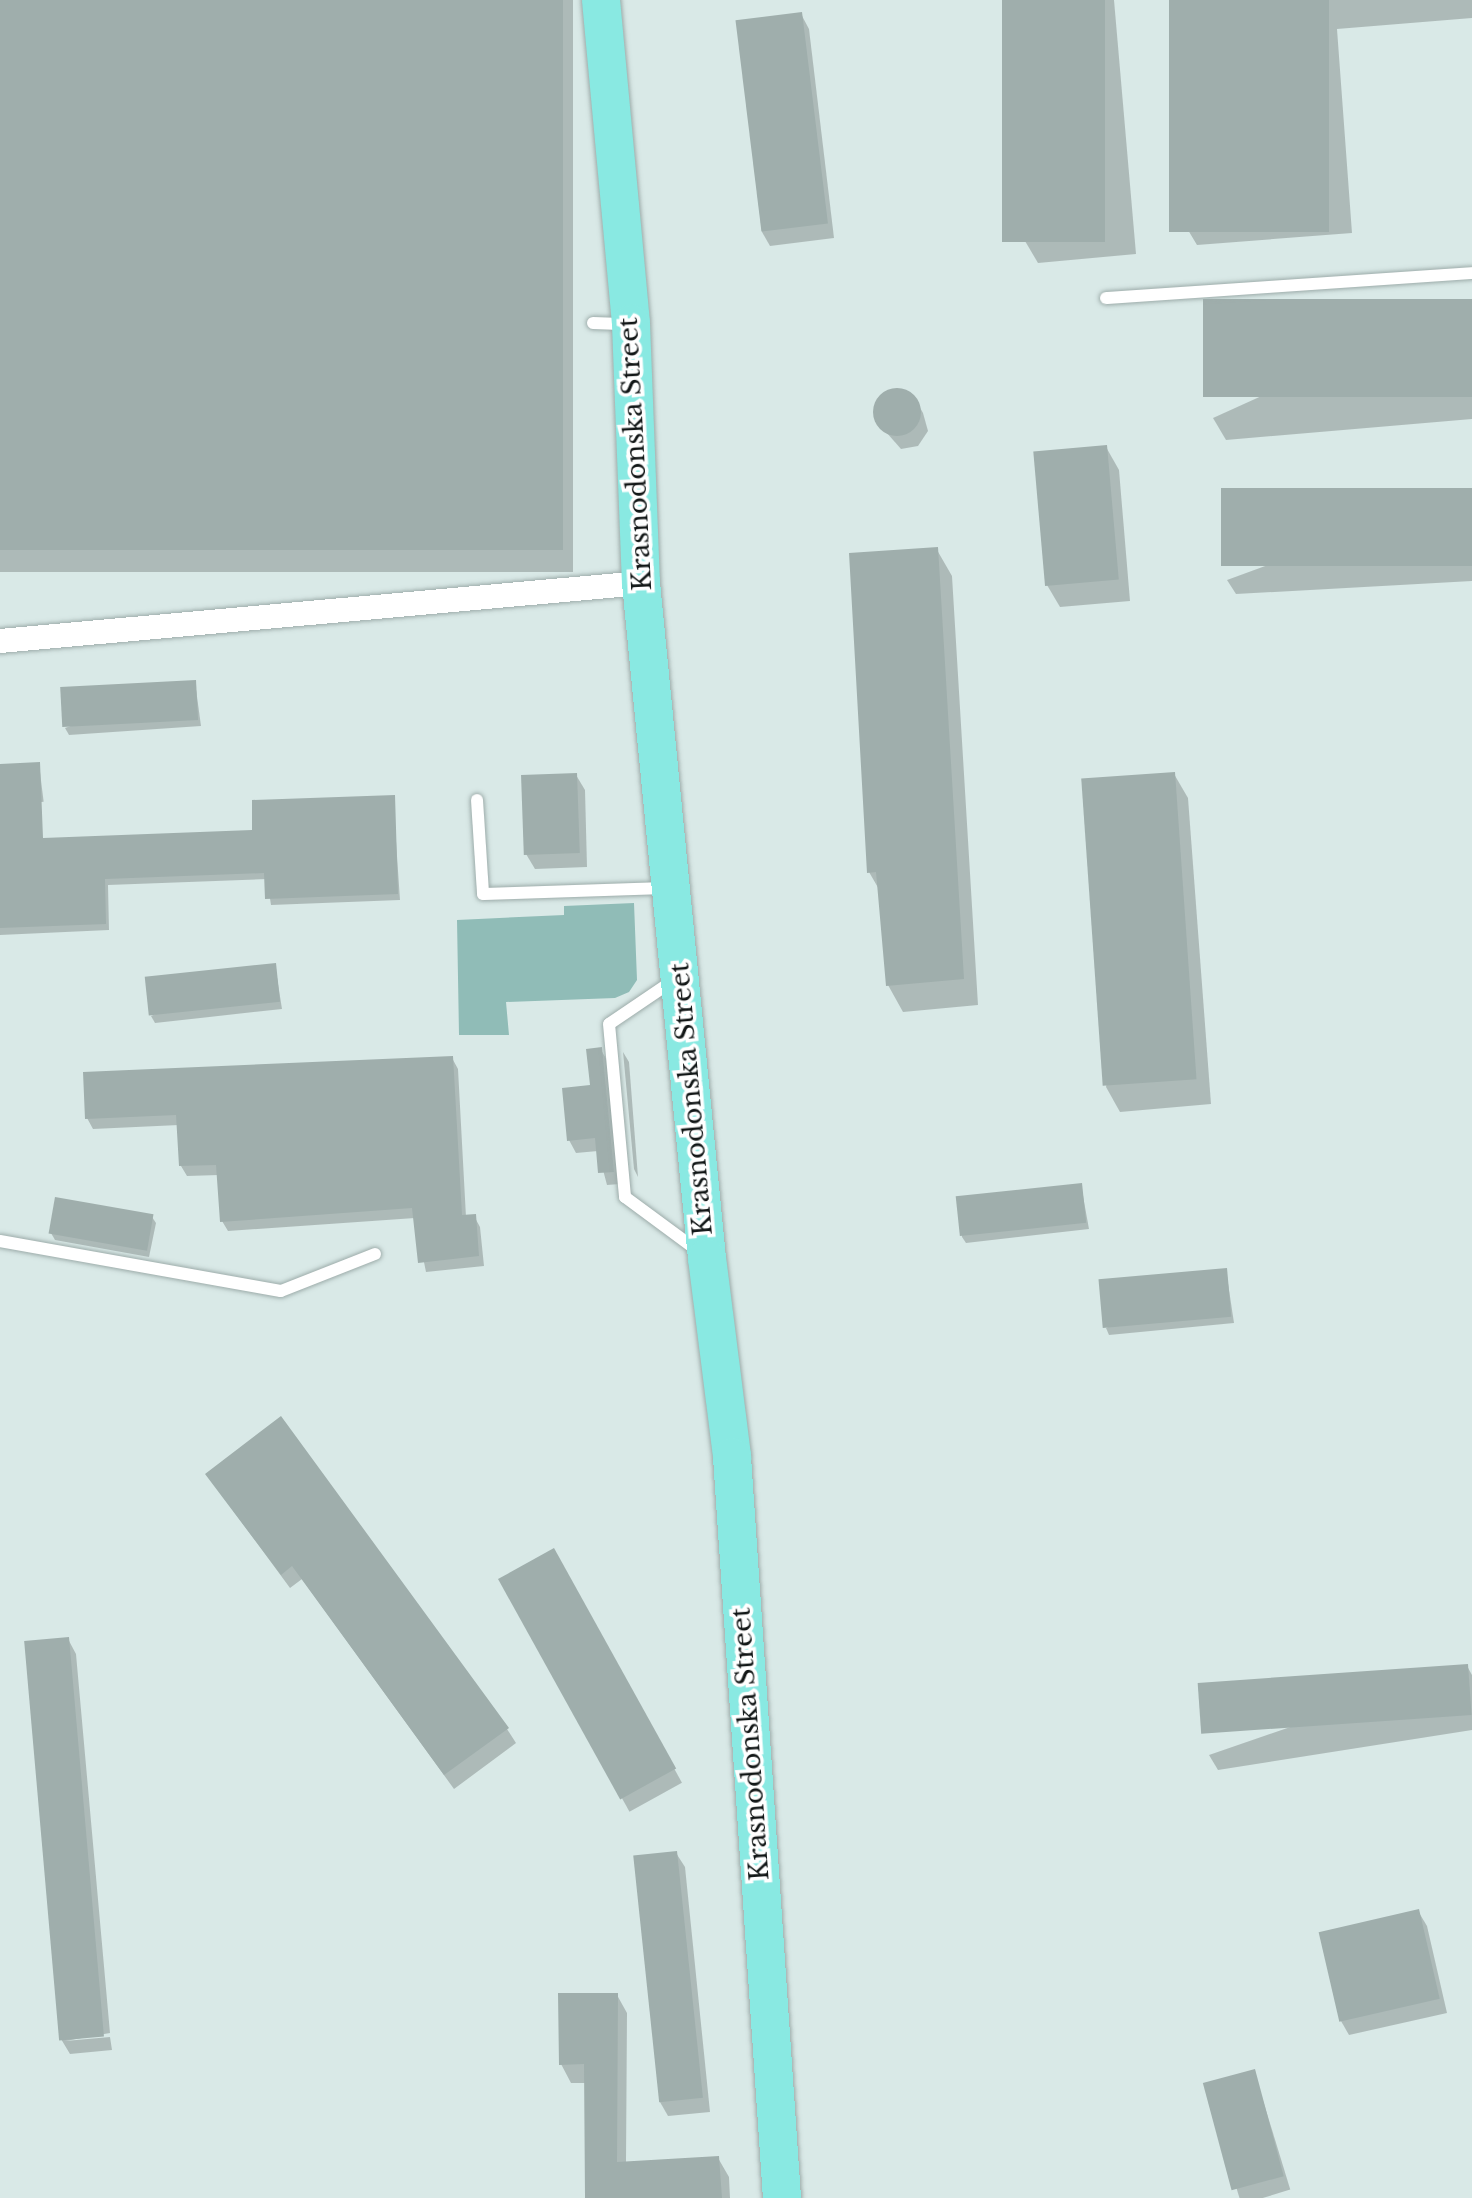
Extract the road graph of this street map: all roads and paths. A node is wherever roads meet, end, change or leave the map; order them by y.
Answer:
1 (601, 0) edge
2 (1472, 273) edge
3 (1106, 298) dead end
4 (593, 323) dead end
5 (631, 324) junction
6 (641, 583) junction
7 (0, 641) edge
8 (477, 800) dead end
9 (673, 887) junction
10 (680, 976) junction
11 (0, 1241) edge
12 (375, 1254) dead end
13 (707, 1258) junction
14 (782, 2198) edge

1 - 5 main road, Krasnodonska Street
2 - 3 lane
4 - 5 lane
5 - 6 main road, Krasnodonska Street
6 - 7 street
6 - 9 main road, Krasnodonska Street
8 - 9 lane
9 - 10 main road, Krasnodonska Street
10 - 13 main road, Krasnodonska Street
10 - 13 lane
11 - 12 lane
13 - 14 main road, Krasnodonska Street

